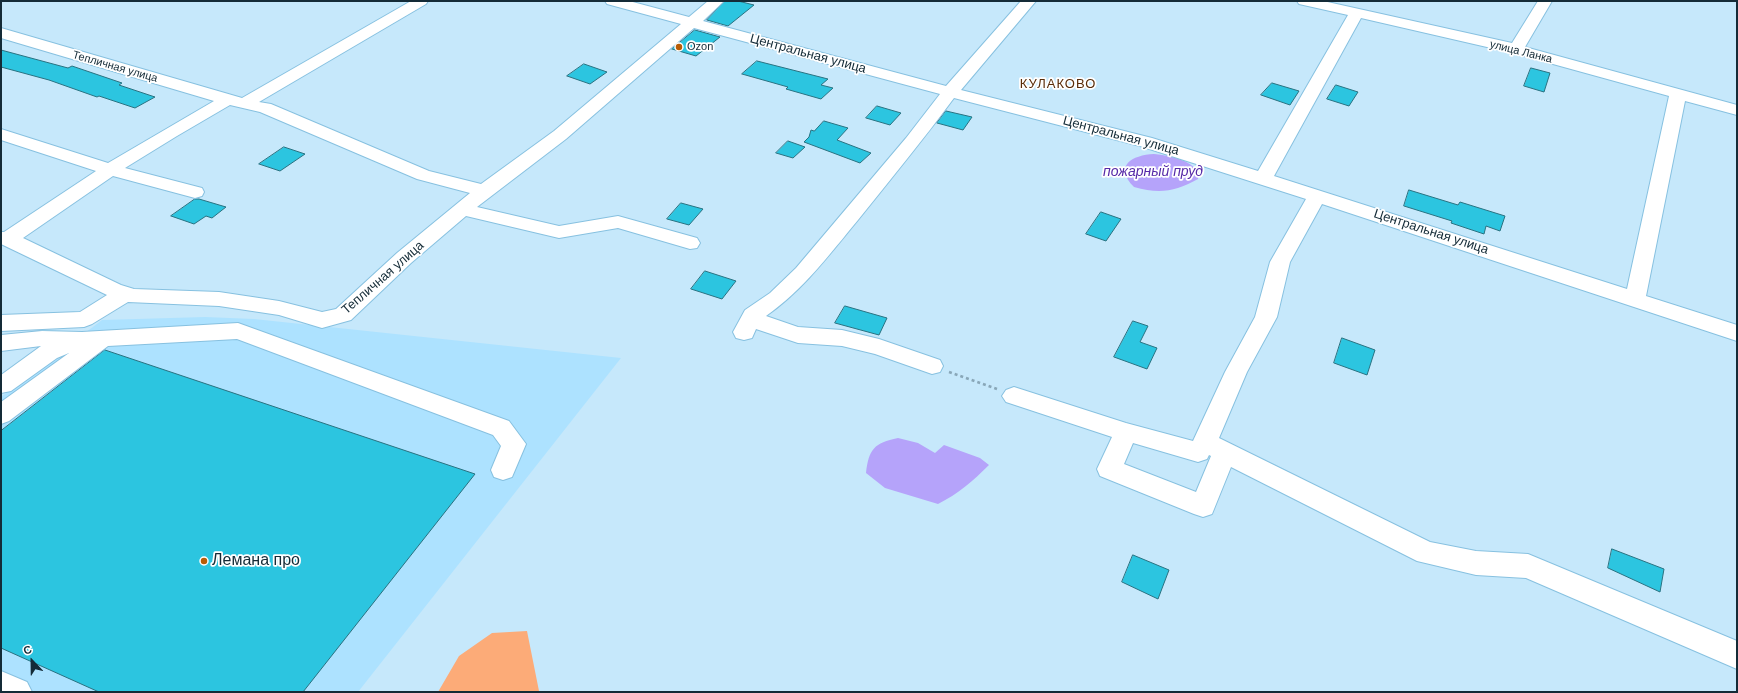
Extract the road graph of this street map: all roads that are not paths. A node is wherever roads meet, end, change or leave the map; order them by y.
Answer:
1 (421, 1) edge
2 (612, 1) edge
3 (717, 1) edge
4 (1029, 1) edge
5 (1304, 1) edge
6 (1545, 1) edge
7 (1356, 14) junction
8 (692, 22) junction
9 (1, 33) edge
10 (1516, 49) junction
11 (950, 92) junction
12 (1678, 94) junction
13 (235, 102) junction
14 (1737, 110) edge
15 (1, 134) edge
16 (111, 170) junction
17 (1264, 177) junction
18 (484, 191) junction
19 (195, 192) dead end
20 (1318, 195) junction
21 (462, 209) junction
22 (4, 239) edge
23 (690, 243) dead end
24 (125, 294) junction
25 (1635, 300) junction
26 (1, 323) edge
27 (1737, 333) edge
28 (93, 339) junction
29 (1, 344) edge
30 (932, 366) road end
31 (2, 386) edge
32 (1014, 396) road end
33 (1, 415) edge
34 (1126, 432) junction
35 (1215, 447) junction
36 (503, 470) dead end
37 (1737, 655) edge
38 (1, 685) edge
39 (17, 692) edge

1 - 13 street
2 - 8 street, Центральная улица
3 - 8 street
4 - 11 street
5 - 7 street, улица Ланка
6 - 10 street
7 - 10 street, улица Ланка
7 - 17 street
8 - 11 street, Центральная улица
8 - 18 street
9 - 13 street, Тепличная улица
10 - 12 street, улица Ланка
11 - 17 street, Центральная улица
11 - 30 street
12 - 14 street, улица Ланка
12 - 25 street
13 - 16 street, Тепличная улица
13 - 18 street, Тепличная улица
15 - 16 street
16 - 19 street
16 - 22 street, Тепличная улица
17 - 20 street, Центральная улица
18 - 21 street, Тепличная улица
20 - 25 street, Центральная улица
20 - 35 street
21 - 23 street
21 - 24 street, Тепличная улица
22 - 24 street, Тепличная улица
24 - 26 street
25 - 27 street, Центральная улица
28 - 29 street
28 - 31 street
28 - 33 street
28 - 36 street
29 - 31 street
32 - 34 street
34 - 35 street
34 - 35 street
35 - 37 street
38 - 39 street

